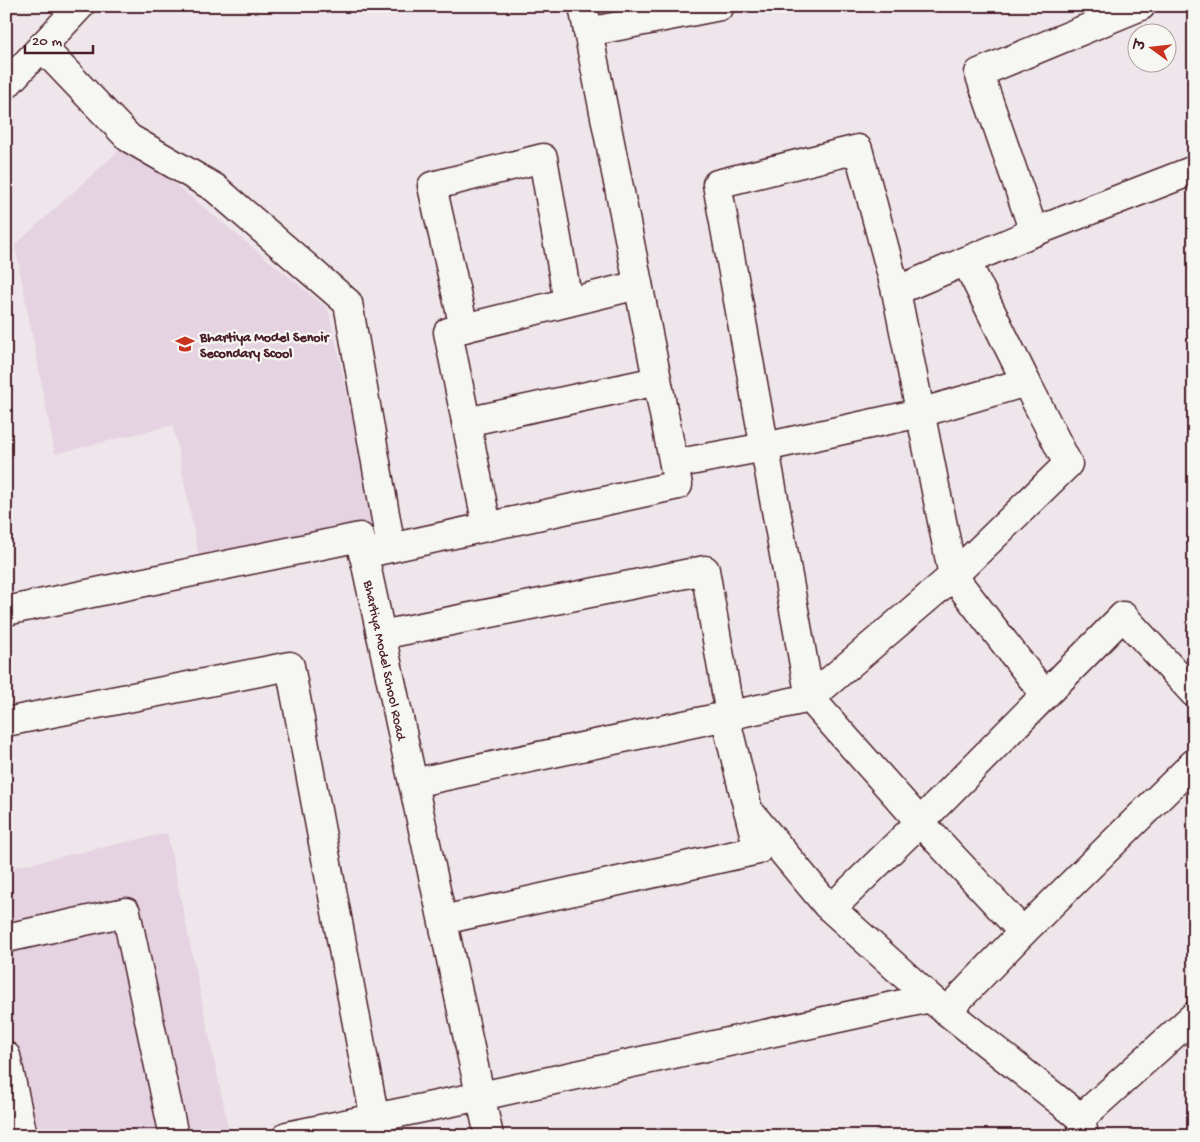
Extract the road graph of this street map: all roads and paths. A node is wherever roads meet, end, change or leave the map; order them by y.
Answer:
1 (720, 6) edge
2 (1141, 6) edge
3 (66, 11) edge
4 (654, 13) edge
5 (585, 19) edge
6 (42, 47) junction
7 (6, 85) edge
8 (1194, 170) edge
9 (1034, 232) junction
10 (966, 261) junction
11 (638, 285) junction
12 (896, 291) junction
13 (568, 302) junction
14 (464, 328) junction
15 (658, 381) junction
16 (1026, 382) junction
17 (920, 413) junction
18 (466, 422) junction
19 (765, 447) junction
20 (674, 464) junction
21 (488, 526) junction
22 (391, 548) junction
23 (364, 554) junction
24 (953, 576) junction
25 (6, 611) edge
26 (381, 635) junction
27 (1194, 693) edge
28 (1045, 695) junction
29 (810, 698) junction
30 (728, 715) junction
31 (6, 722) edge
32 (1194, 763) edge
33 (413, 783) junction
34 (748, 810) junction
35 (920, 822) junction
36 (832, 908) junction
37 (443, 920) junction
38 (1023, 932) junction
39 (6, 938) edge
40 (939, 1005) junction
41 (1194, 1016) edge
42 (6, 1056) edge
43 (481, 1096) junction
44 (376, 1127) edge
45 (1082, 1127) edge
46 (23, 1136) edge
47 (174, 1136) edge
48 (287, 1136) edge
49 (489, 1136) edge

1 - 4 street
2 - 9 street
3 - 6 street
4 - 5 street
5 - 11 street
6 - 7 street
6 - 22 street
8 - 9 street
9 - 10 street
10 - 12 street
10 - 16 street
11 - 13 street
11 - 15 street
12 - 17 street
12 - 19 street
13 - 14 street
13 - 14 street
14 - 18 street
15 - 18 street
15 - 20 street
16 - 17 street
16 - 24 street
17 - 19 street
17 - 24 street
18 - 21 street
19 - 20 street
19 - 29 street
20 - 21 street
21 - 22 street
22 - 23 street
23 - 25 street, Bhartiya Model School Road
23 - 26 street, Bhartiya Model School Road
24 - 28 street
24 - 29 street
26 - 30 street
26 - 33 street, Bhartiya Model School Road
27 - 28 street
28 - 35 street
29 - 30 street
29 - 35 street
30 - 33 street
30 - 34 street
31 - 44 street
32 - 38 street
33 - 37 street, Bhartiya Model School Road
34 - 36 street
34 - 37 street
35 - 36 street
35 - 38 street
36 - 40 street
37 - 43 street, Bhartiya Model School Road
38 - 40 street
39 - 47 street
40 - 43 street
40 - 45 street
41 - 45 street
42 - 46 street
43 - 44 street
43 - 49 street, Bhartiya Model School Road
44 - 48 street

